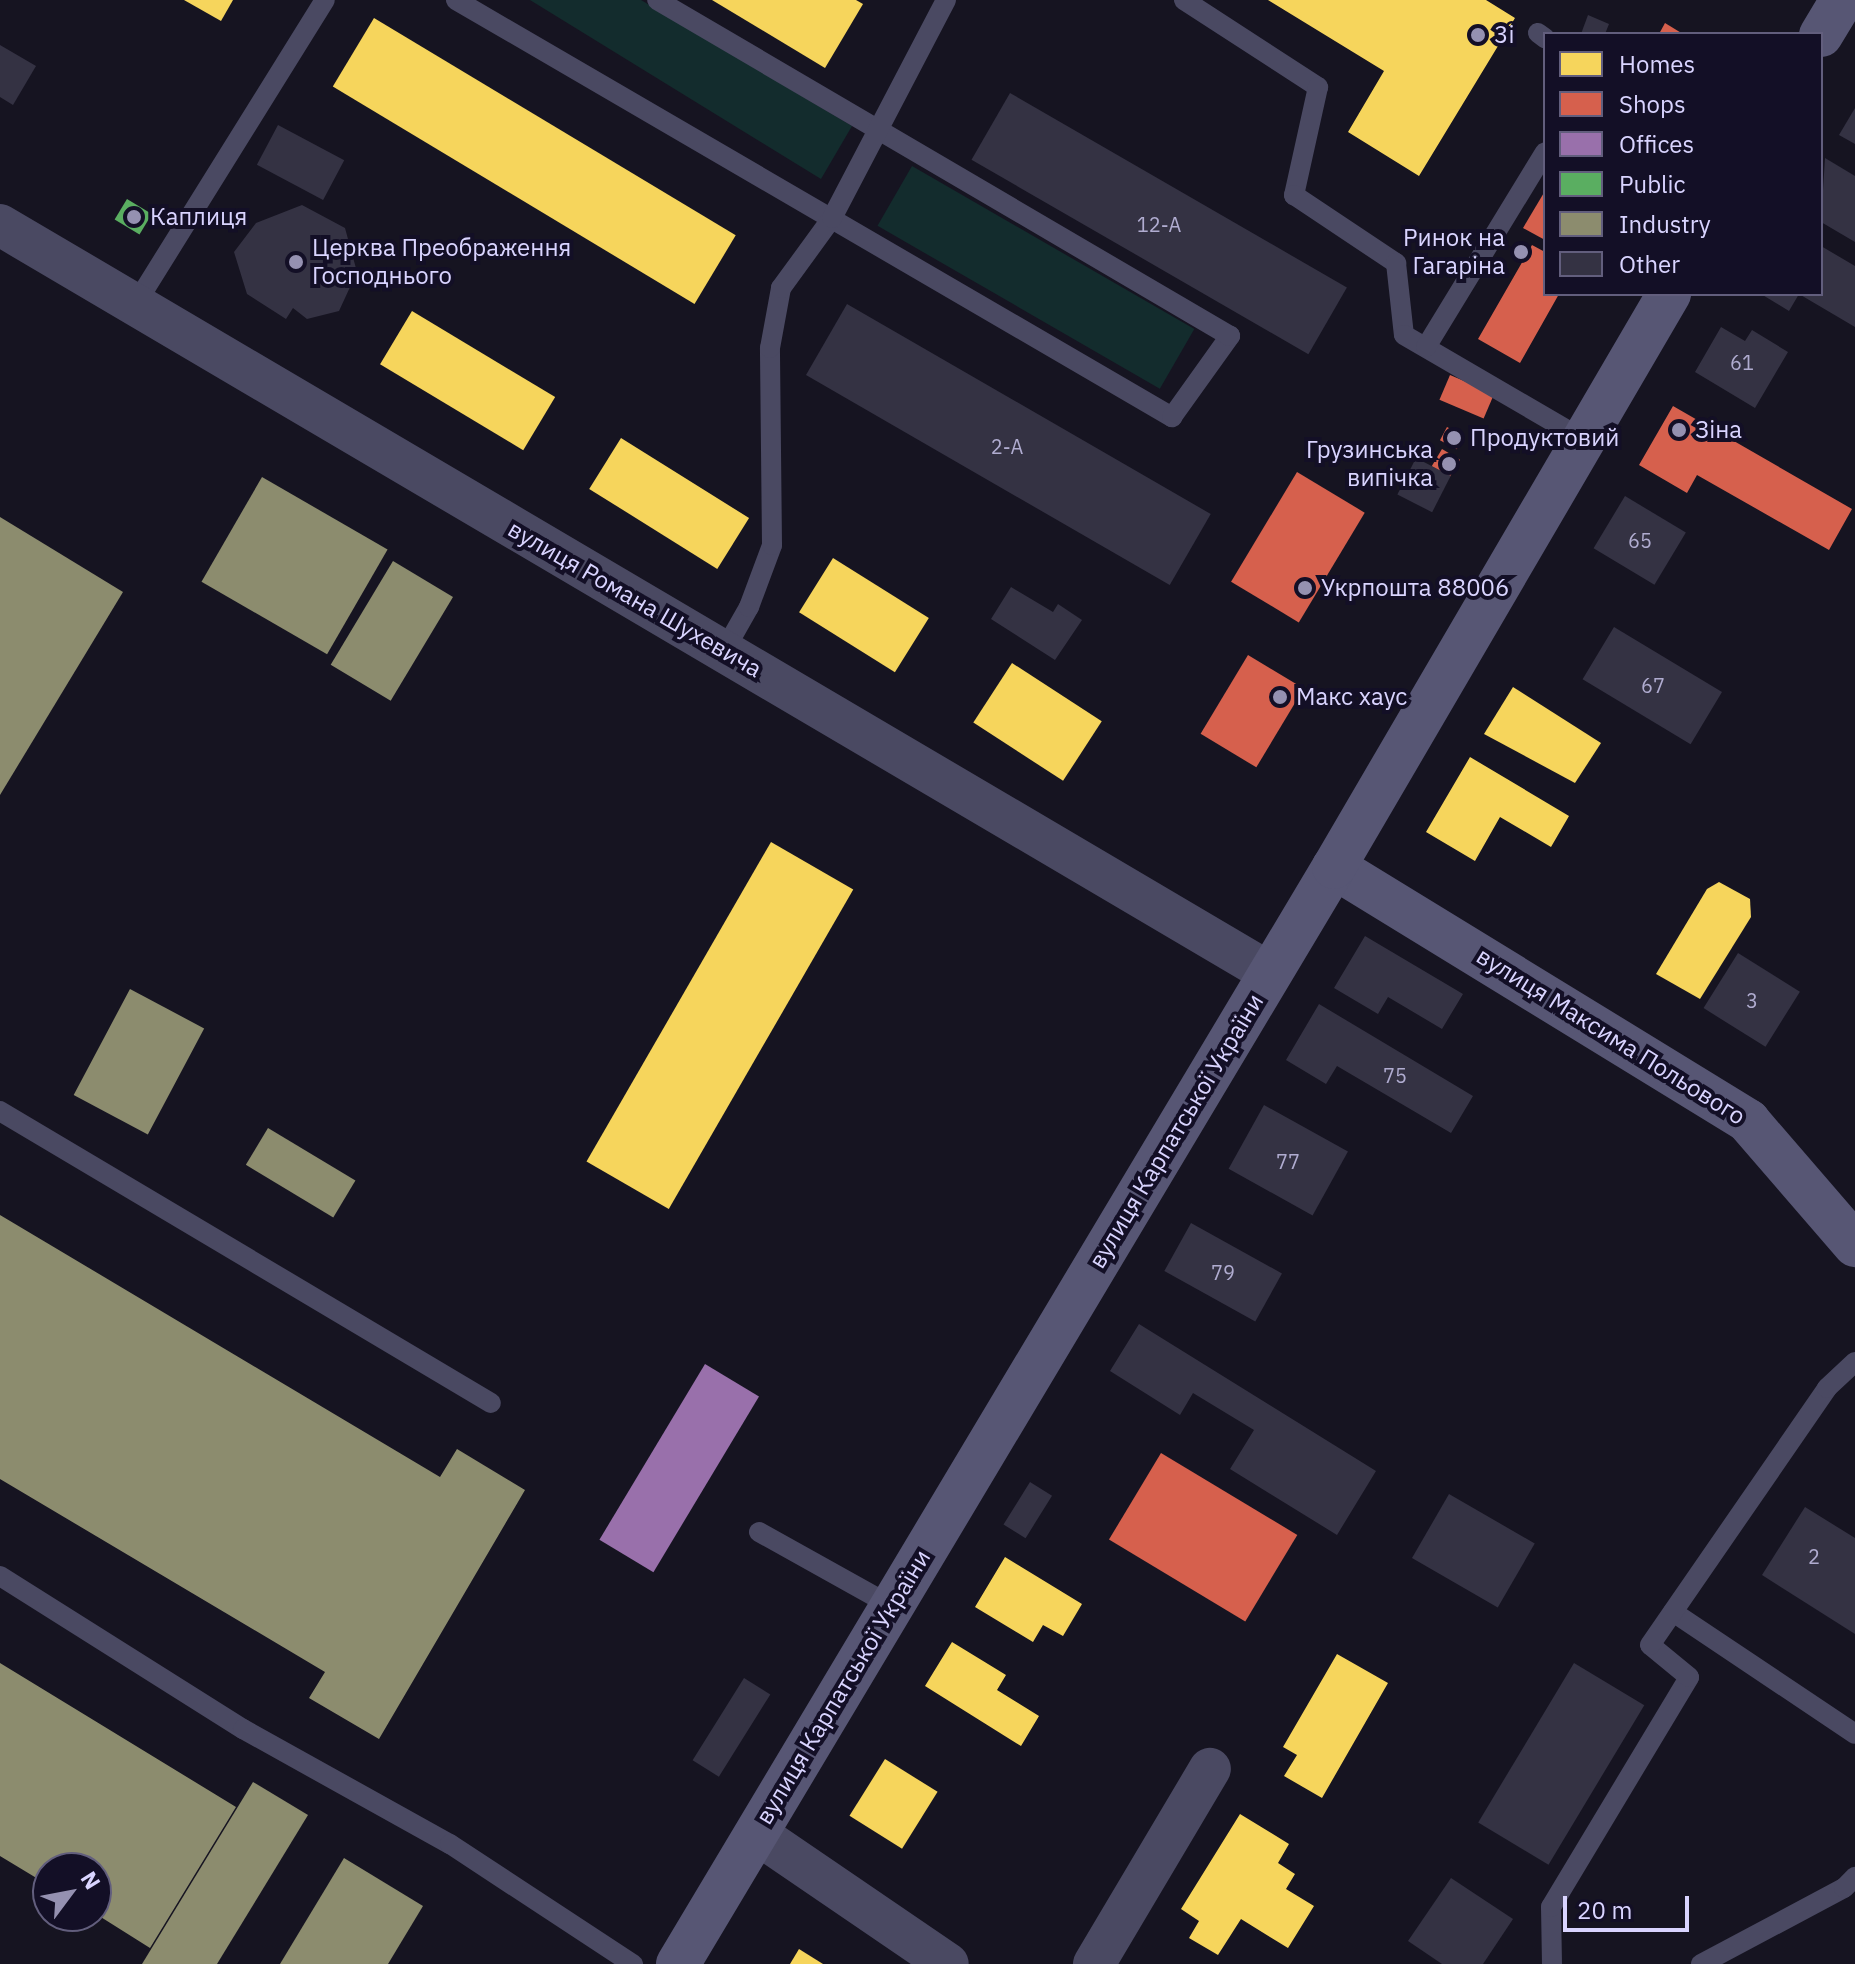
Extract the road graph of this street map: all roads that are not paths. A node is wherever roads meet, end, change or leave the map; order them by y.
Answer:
1 (325, 0) edge
2 (456, 0) edge
3 (657, 0) edge
4 (946, 0) edge
5 (1184, 0) edge
6 (1842, 0) edge
7 (1823, 32) edge
8 (879, 135) junction
9 (1543, 155) edge
10 (832, 218) junction
11 (0, 225) edge
12 (1668, 296) edge
13 (135, 305) junction
14 (1426, 347) junction
15 (1583, 439) junction
16 (724, 651) junction
17 (1334, 867) junction
18 (1270, 973) junction
19 (0, 1111) edge
20 (1855, 1245) edge
21 (1855, 1362) edge
22 (491, 1403) dead end
23 (759, 1532) dead end
24 (0, 1576) edge
25 (892, 1606) junction
26 (1673, 1612) junction
27 (1855, 1734) edge
28 (1210, 1769) dead end
29 (756, 1833) junction
30 (1855, 1877) edge
31 (633, 1964) edge
32 (678, 1964) edge
33 (948, 1964) edge
34 (1094, 1964) edge
35 (1552, 1964) edge
36 (1701, 1964) edge

1 - 13 lane
2 - 10 lane
3 - 8 lane
4 - 8 lane
5 - 14 lane
6 - 7 main road
8 - 10 lane
8 - 10 lane
9 - 14 lane
10 - 16 lane
11 - 13 street, вулиця Романа Шухевича
12 - 15 main road, вулиця Карпатської України
13 - 16 street, вулиця Романа Шухевича
14 - 15 lane
15 - 17 main road, вулиця Карпатської України
16 - 18 street, вулиця Романа Шухевича
17 - 18 main road, вулиця Карпатської України
17 - 20 main road, вулиця Максима Польового
18 - 25 main road, вулиця Карпатської України
19 - 22 lane
21 - 26 lane
23 - 25 lane
24 - 31 lane
25 - 29 main road, вулиця Карпатської України
26 - 27 lane
26 - 35 lane
28 - 34 street
29 - 32 main road, вулиця Карпатської України
29 - 33 street
30 - 36 lane

